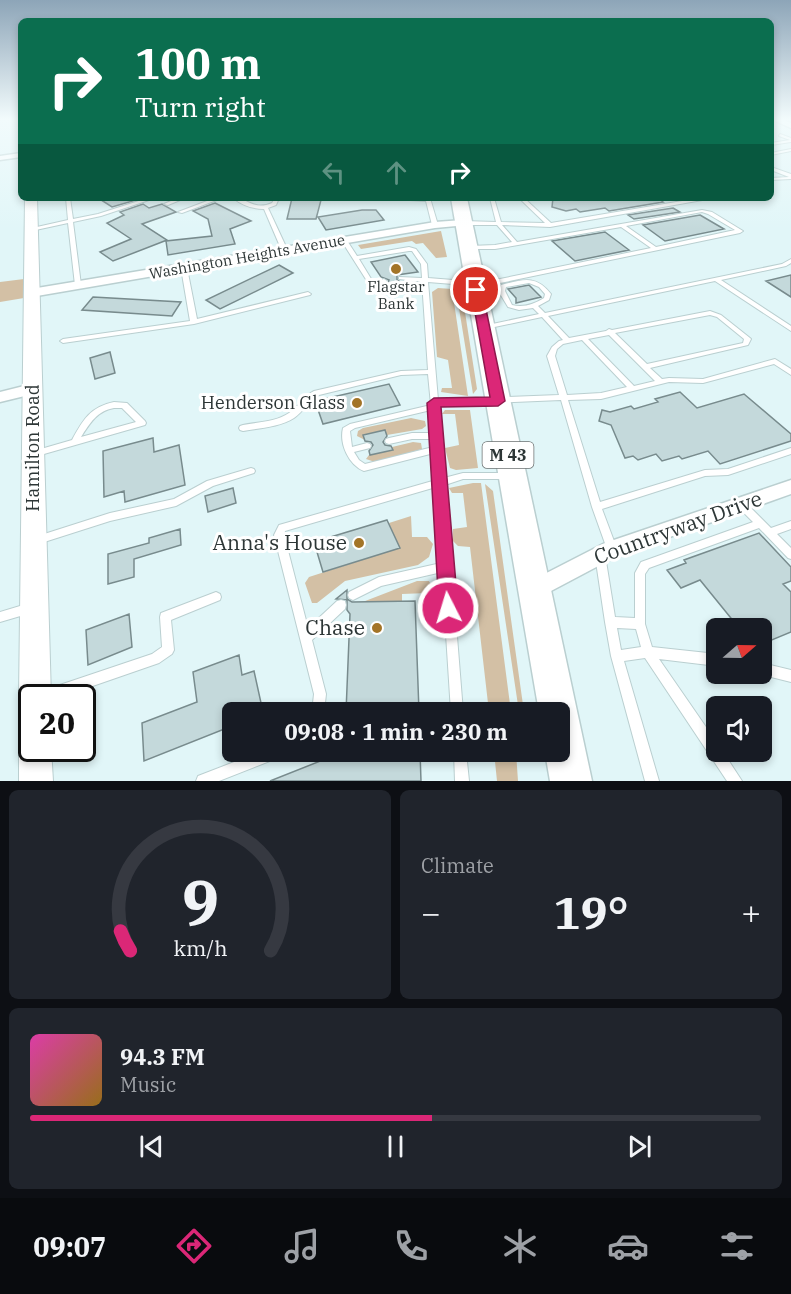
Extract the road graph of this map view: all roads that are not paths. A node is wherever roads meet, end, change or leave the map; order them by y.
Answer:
1 (18, 155) edge
2 (0, 158) edge
3 (774, 169) edge
4 (790, 176) edge
5 (774, 179) edge
6 (31, 201) edge
7 (68, 201) edge
8 (143, 201) edge
9 (174, 201) edge
10 (211, 201) edge
11 (241, 201) edge
12 (276, 201) edge
13 (429, 201) edge
14 (493, 201) edge
15 (524, 201) edge
16 (674, 201) edge
17 (690, 201) edge
18 (678, 203) junction
19 (166, 204) dead end
20 (266, 207) junction
21 (180, 212) dead end
22 (70, 222) junction
23 (498, 222) junction
24 (464, 223) edge
25 (435, 225) junction
26 (550, 225) junction
27 (622, 225) junction
28 (31, 229) junction
29 (344, 240) junction
30 (515, 242) junction
31 (656, 249) junction
32 (285, 250) junction
33 (355, 258) junction
34 (791, 261) edge
35 (184, 268) junction
36 (401, 278) dead end
37 (411, 279) junction
38 (425, 280) junction
39 (717, 280) junction
40 (384, 281) dead end
41 (371, 284) junction
42 (78, 285) junction
43 (484, 287) junction
44 (31, 293) junction
45 (308, 294) dead end
46 (534, 305) junction
47 (543, 315) junction
48 (194, 322) junction
49 (484, 328) junction
50 (791, 329) edge
51 (609, 331) junction
52 (583, 337) junction
53 (63, 341) dead end
54 (568, 341) junction
55 (645, 367) junction
56 (430, 372) junction
57 (791, 373) edge
58 (660, 382) junction
59 (32, 389) junction
60 (633, 389) junction
61 (0, 398) edge
62 (565, 399) junction
63 (498, 401) junction
64 (434, 405) junction
65 (243, 428) dead end
66 (436, 436) junction
67 (389, 441) dead end
68 (74, 443) junction
69 (367, 446) dead end
70 (437, 449) junction
71 (351, 450) junction
72 (791, 451) edge
73 (33, 455) junction
74 (251, 471) dead end
75 (512, 476) junction
76 (440, 482) junction
77 (791, 486) edge
78 (741, 504) junction
79 (597, 507) junction
80 (760, 524) junction
81 (791, 525) edge
82 (769, 533) junction
83 (33, 541) junction
84 (606, 552) junction
85 (791, 555) edge
86 (445, 567) junction
87 (534, 590) junction
88 (353, 595) dead end
89 (216, 597) dead end
90 (341, 605) dead end
91 (34, 607) junction
92 (0, 617) edge
93 (610, 622) junction
94 (640, 624) junction
95 (306, 638) junction
96 (648, 652) junction
97 (617, 656) junction
98 (706, 659) edge
99 (772, 671) edge
100 (791, 676) edge
101 (35, 684) edge
102 (82, 684) edge
103 (319, 702) edge
104 (456, 702) edge
105 (556, 702) edge
106 (35, 762) edge
107 (250, 762) edge
108 (461, 762) edge
109 (567, 762) edge
110 (36, 781) edge
111 (202, 781) edge
112 (462, 781) edge
113 (571, 781) edge
114 (652, 781) edge
115 (735, 781) edge

1 - 2 street
3 - 4 lane
4 - 5 lane
6 - 28 street, Hamilton Road
7 - 22 lane
8 - 22 lane
9 - 19 lane
10 - 21 lane
11 - 20 lane
12 - 20 lane
13 - 25 lane
14 - 23 lane
15 - 26 lane
16 - 18 lane
17 - 18 lane
18 - 26 lane
20 - 32 lane
22 - 28 lane
22 - 42 lane
23 - 24 lane
23 - 26 lane
23 - 30 lane
24 - 25 street, Washington Heights Avenue
24 - 30 lane
24 - 43 main road, M 43
25 - 29 street, Washington Heights Avenue
27 - 30 lane
27 - 31 lane
27 - 31 lane
28 - 44 street, Hamilton Road
29 - 32 street, Washington Heights Avenue
29 - 33 lane
31 - 43 lane
32 - 35 street, Washington Heights Avenue
33 - 38 lane
33 - 41 lane
34 - 39 lane
35 - 42 street, Washington Heights Avenue
35 - 48 lane
36 - 37 lane
37 - 38 lane
37 - 41 lane
38 - 43 lane
38 - 56 lane
39 - 47 lane
39 - 50 lane
40 - 41 lane
42 - 44 street, Washington Heights Avenue
43 - 46 lane
43 - 46 lane
43 - 49 main road, M 43
44 - 59 street, Hamilton Road
45 - 48 lane
46 - 47 lane
47 - 49 lane
47 - 54 lane
48 - 53 lane
49 - 63 main road, M 43
51 - 52 lane
51 - 55 lane
51 - 55 lane
52 - 54 lane
52 - 60 lane
54 - 62 lane
55 - 58 lane
56 - 64 lane
56 - 65 lane
57 - 58 lane
58 - 60 lane
59 - 61 street
59 - 73 street, Hamilton Road
60 - 62 lane
62 - 63 lane
62 - 79 lane
63 - 64 lane
63 - 75 main road, M 43
64 - 66 lane
64 - 71 lane
66 - 67 lane
66 - 70 lane
68 - 68 lane
68 - 73 lane
69 - 71 lane
70 - 71 lane
70 - 76 lane
72 - 79 lane
73 - 83 street, Hamilton Road
74 - 83 lane
75 - 76 lane
75 - 87 main road, M 43
76 - 86 lane
76 - 95 lane
77 - 78 street, Countryway Drive
78 - 80 lane
78 - 84 street, Countryway Drive
79 - 84 lane
80 - 82 lane
80 - 94 lane
81 - 82 lane
82 - 85 lane
83 - 91 street, Hamilton Road
84 - 87 street, Countryway Drive
84 - 93 lane
86 - 88 lane
86 - 104 lane
87 - 105 main road, M 43
89 - 102 lane
90 - 95 lane
91 - 92 lane
91 - 101 street, Hamilton Road
93 - 94 lane
93 - 97 lane
94 - 96 lane
95 - 103 lane
96 - 97 lane
96 - 98 lane
96 - 115 lane
97 - 114 lane
99 - 100 lane
106 - 110 street
107 - 111 lane
108 - 112 lane
109 - 113 main road

